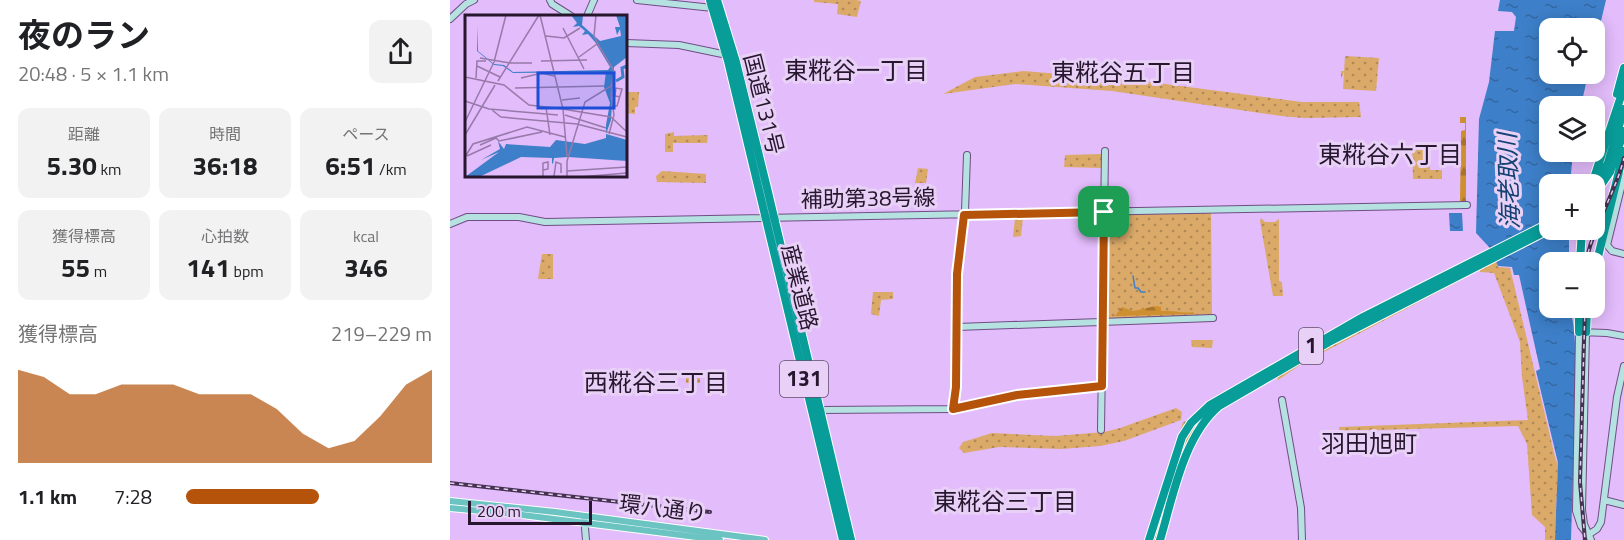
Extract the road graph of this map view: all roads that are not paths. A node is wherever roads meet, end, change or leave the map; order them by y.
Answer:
1 (474, 0) edge
2 (550, 0) edge
3 (594, 0) edge
4 (637, 0) edge
5 (717, 0) edge
6 (712, 4) edge
7 (569, 15) edge
8 (587, 15) edge
9 (450, 19) edge
10 (627, 43) edge
11 (727, 56) junction
12 (1624, 68) edge
13 (1622, 83) edge
14 (1624, 109) edge
15 (1624, 131) edge
16 (1105, 151) dead end
17 (1624, 151) edge
18 (968, 155) dead end
19 (1610, 164) junction
20 (1596, 174) edge
21 (1602, 174) edge
22 (1605, 174) edge
23 (1624, 176) edge
24 (1467, 205) dead end
25 (1104, 212) junction
26 (964, 215) junction
27 (774, 217) junction
28 (765, 218) junction
29 (450, 224) edge
30 (1539, 229) edge
31 (1539, 235) edge
32 (1599, 252) edge
33 (1624, 254) edge
34 (1213, 318) dead end
35 (1580, 318) edge
36 (1585, 318) edge
37 (1102, 322) junction
38 (957, 327) junction
39 (1582, 332) junction
40 (1624, 336) edge
41 (1624, 366) edge
42 (1102, 386) junction
43 (1282, 400) dead end
44 (953, 409) junction
45 (820, 410) junction
46 (1209, 410) junction
47 (1101, 430) dead end
48 (1604, 500) junction
49 (450, 501) edge
50 (1624, 505) edge
51 (450, 508) edge
52 (584, 519) junction
53 (1590, 537) edge
54 (586, 540) edge
55 (720, 540) edge
56 (765, 540) edge
57 (843, 540) edge
58 (850, 540) edge
59 (1155, 540) edge
60 (1302, 540) edge

1 - 9 street
2 - 7 street
3 - 8 street
4 - 6 street
5 - 27 highway, 国道131号 / 131
6 - 11 highway, 国道131号 / 131
10 - 11 street
11 - 28 highway, 国道131号 / 131
12 - 13 highway
13 - 20 highway
14 - 19 highway
15 - 19 highway
16 - 25 street
17 - 32 highway
18 - 26 street
19 - 21 highway
19 - 22 highway
23 - 33 street
24 - 25 street, 補助第38号線
25 - 26 street, 補助第38号線
25 - 37 street
26 - 27 street, 補助第38号線
26 - 38 street
27 - 28 street, 補助第38号線
27 - 45 highway, 産業道路 / 131
28 - 29 street, 補助第38号線
28 - 57 highway, 産業道路 / 131
30 - 46 highway, 1
31 - 46 highway, 1
34 - 37 street
35 - 39 highway
36 - 39 highway
37 - 38 street
37 - 42 street
38 - 44 street
39 - 40 street
39 - 53 street
41 - 48 street
42 - 44 street
42 - 47 street
43 - 60 street
44 - 45 street
45 - 58 highway, 産業道路 / 131
46 - 59 highway, 1
46 - 59 highway
48 - 50 street
48 - 53 street
49 - 52 main road, 環八通り
51 - 52 main road, 環八通り
52 - 54 street
52 - 55 main road, 環八通り
52 - 56 main road, 環八通り

